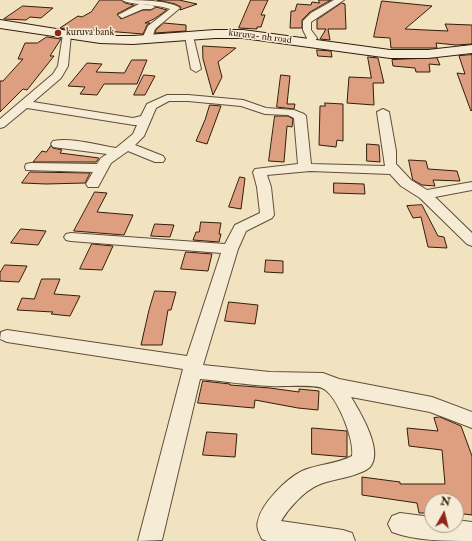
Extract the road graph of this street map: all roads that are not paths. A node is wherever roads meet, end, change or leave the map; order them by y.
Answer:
1 (126, 0) edge
2 (174, 0) edge
3 (340, 0) edge
4 (163, 4) junction
5 (122, 15) dead end
6 (0, 24) edge
7 (67, 34) junction
8 (189, 36) junction
9 (147, 39) junction
10 (310, 43) junction
11 (472, 50) edge
12 (196, 69) dead end
13 (25, 104) junction
14 (383, 112) dead end
15 (146, 118) junction
16 (0, 125) edge
17 (57, 144) dead end
18 (123, 149) junction
19 (159, 159) dead end
20 (31, 168) dead end
21 (101, 168) junction
22 (305, 168) junction
23 (394, 170) junction
24 (92, 184) dead end
25 (472, 186) edge
26 (425, 195) junction
27 (71, 236) dead end
28 (472, 241) edge
29 (230, 249) junction
30 (7, 336) dead end
31 (193, 368) junction
32 (335, 386) junction
33 (472, 420) edge
34 (400, 524) dead end
35 (472, 533) edge
36 (150, 540) dead end
37 (343, 541) edge

1 - 4 street
2 - 4 street
3 - 10 street
4 - 5 street
4 - 9 street
6 - 7 main road, kuruva- nh road
7 - 9 main road, kuruva- nh road
7 - 13 street
8 - 9 main road, kuruva- nh road
8 - 10 main road, kuruva- nh road
8 - 12 street
10 - 11 main road, kuruva- nh road
13 - 15 street
13 - 16 street
14 - 23 street
15 - 18 street
15 - 22 street
17 - 18 street
18 - 19 street
18 - 21 street
20 - 21 street
21 - 24 street
22 - 23 street
22 - 29 street
23 - 26 street
25 - 26 street
26 - 28 street
27 - 29 street
29 - 31 street
30 - 31 street
31 - 32 street
31 - 36 street
32 - 33 street
32 - 37 street
34 - 35 street

